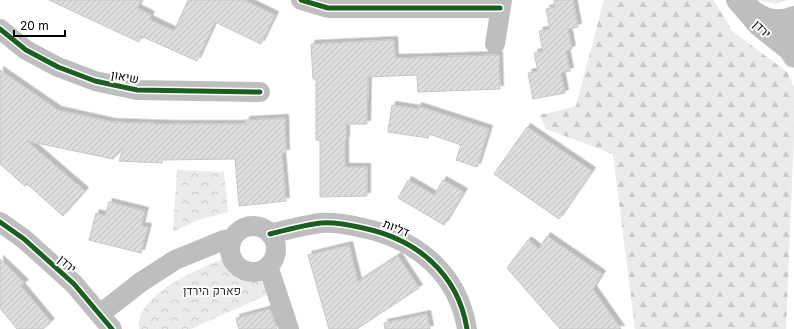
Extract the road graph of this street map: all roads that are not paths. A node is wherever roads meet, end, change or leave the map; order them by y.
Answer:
1 (301, 0) edge
2 (736, 0) edge
3 (742, 0) edge
4 (501, 4) edge
5 (794, 16) edge
6 (794, 21) edge
7 (0, 29) edge
8 (494, 44) dead end
9 (793, 54) edge
10 (260, 92) dead end
11 (0, 222) edge
12 (270, 234) junction
13 (231, 241) junction
14 (268, 266) junction
15 (100, 314) junction
16 (112, 329) edge
17 (289, 329) edge
18 (467, 329) edge

1 - 4 street
2 - 9 street, ירדן
3 - 5 street, ירדן
4 - 8 street
6 - 9 main road
7 - 10 street, שיאון
11 - 15 street, ירדן
12 - 13 street
12 - 14 street
12 - 18 street, דליות
13 - 14 street
13 - 15 street
14 - 17 street
15 - 16 street, ירדן

